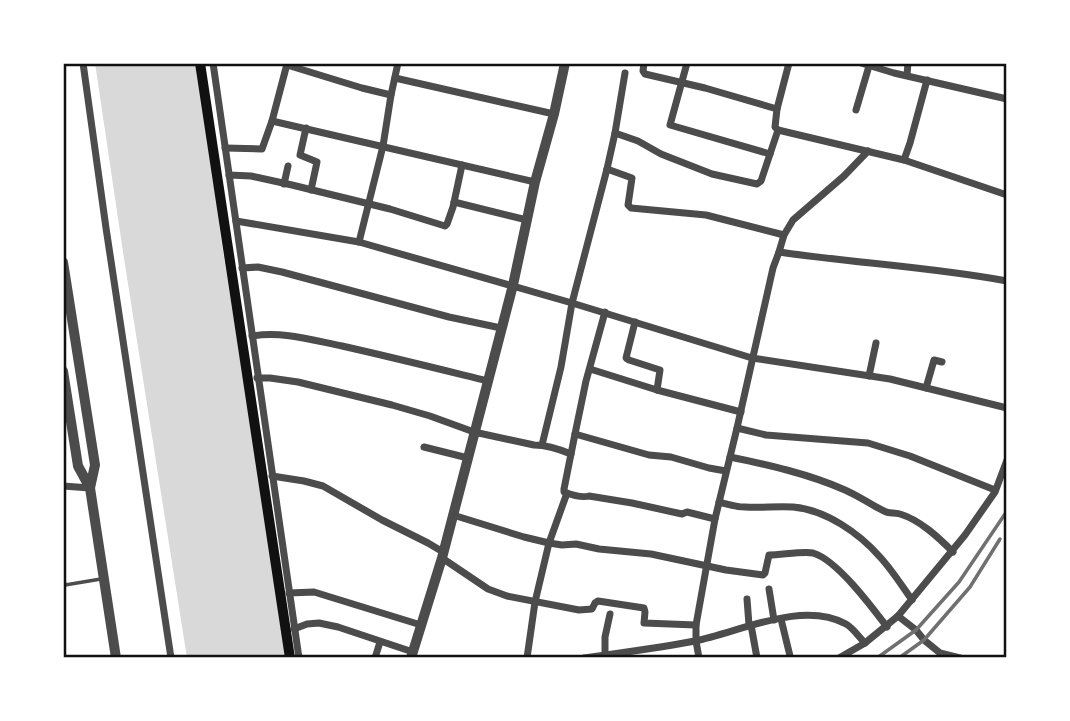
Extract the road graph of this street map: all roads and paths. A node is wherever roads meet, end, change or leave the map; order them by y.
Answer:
1 (83, 63) edge
2 (200, 63) edge
3 (212, 63) edge
4 (398, 63) edge
5 (565, 63) edge
6 (644, 63) edge
7 (687, 63) edge
8 (789, 63) edge
9 (908, 63) edge
10 (287, 64) edge
11 (870, 65) edge
12 (625, 73) dead end
13 (907, 75) junction
14 (395, 78) junction
15 (927, 79) junction
16 (682, 83) junction
17 (391, 95) junction
18 (1007, 99) edge
19 (776, 109) junction
20 (856, 110) dead end
21 (554, 114) junction
22 (272, 121) junction
23 (306, 128) junction
24 (778, 130) junction
25 (615, 133) junction
26 (383, 146) junction
27 (225, 148) junction
28 (868, 151) junction
29 (770, 154) junction
30 (904, 160) junction
31 (463, 165) junction
32 (288, 166) dead end
33 (607, 169) junction
34 (229, 175) junction
35 (535, 182) junction
36 (284, 184) junction
37 (311, 190) junction
38 (1007, 195) edge
39 (454, 202) junction
40 (369, 204) junction
41 (527, 220) junction
42 (236, 221) junction
43 (784, 235) junction
44 (359, 242) junction
45 (779, 251) junction
46 (63, 262) edge
47 (242, 268) junction
48 (1007, 281) edge
49 (513, 285) junction
50 (572, 303) junction
51 (605, 313) junction
52 (635, 322) junction
53 (501, 328) junction
54 (252, 336) junction
55 (876, 343) dead end
56 (752, 358) junction
57 (942, 362) dead end
58 (590, 369) junction
59 (63, 371) edge
60 (869, 376) junction
61 (257, 378) junction
62 (488, 381) junction
63 (926, 388) junction
64 (657, 390) junction
65 (1007, 408) edge
66 (741, 412) junction
67 (737, 428) junction
68 (474, 432) junction
69 (575, 434) junction
70 (542, 445) junction
71 (424, 447) dead end
72 (570, 454) junction
73 (730, 457) junction
74 (468, 458) junction
75 (1007, 460) edge
76 (726, 471) junction
77 (272, 476) junction
78 (63, 486) edge
79 (90, 488) junction
80 (995, 490) junction
81 (567, 493) junction
82 (719, 502) junction
83 (453, 515) junction
84 (715, 519) junction
85 (549, 543) junction
86 (953, 552) junction
87 (442, 555) junction
88 (707, 565) junction
89 (63, 575) edge
90 (104, 579) junction
91 (64, 586) edge
92 (769, 589) dead end
93 (289, 593) junction
94 (747, 599) dead end
95 (912, 600) junction
96 (535, 601) junction
97 (610, 614) dead end
98 (898, 617) junction
99 (777, 620) junction
100 (421, 625) junction
101 (696, 625) junction
102 (750, 625) junction
103 (887, 627) junction
104 (294, 629) junction
105 (696, 640) junction
106 (380, 642) junction
107 (865, 643) junction
108 (412, 655) edge
109 (605, 655) junction
110 (937, 655) edge
111 (790, 656) dead end
112 (116, 658) edge
113 (170, 658) edge
114 (290, 658) edge
115 (299, 658) edge
116 (376, 658) edge
117 (527, 658) edge
118 (584, 658) edge
119 (699, 658) edge
120 (757, 658) edge
121 (839, 658) edge
122 (960, 658) edge

1 - 113 street
2 - 114 main road
3 - 27 street
4 - 14 street
5 - 21 street
6 - 16 street
7 - 16 street
8 - 19 street
9 - 13 street
10 - 17 street
10 - 22 street
11 - 13 street
11 - 20 street
12 - 25 street
13 - 15 street
14 - 17 street
14 - 21 street
15 - 18 street
15 - 30 street
16 - 19 street
16 - 29 street
17 - 26 street
19 - 24 street
21 - 35 street
22 - 23 street
22 - 27 street
23 - 26 street
23 - 37 street
24 - 28 street
24 - 29 street
25 - 29 street
25 - 33 street
26 - 31 street
26 - 40 street
27 - 34 street
28 - 30 street
28 - 43 street
30 - 38 street
31 - 35 street
31 - 39 street
32 - 36 street
33 - 43 street
33 - 50 street
34 - 36 street
34 - 42 street
35 - 41 street
36 - 37 street
37 - 40 street
39 - 40 street
39 - 41 street
40 - 44 street
41 - 49 street
42 - 44 street
42 - 47 street
43 - 45 street
44 - 49 street
45 - 48 street
45 - 56 street
46 - 79 street
47 - 53 street
47 - 54 street
49 - 50 street
49 - 53 street
50 - 51 street
50 - 70 street
51 - 52 street
51 - 58 street
52 - 56 street
52 - 64 street
53 - 62 street
54 - 61 street
54 - 62 street
55 - 60 street
56 - 60 street
56 - 66 street
57 - 63 street
58 - 64 street
58 - 69 street
59 - 79 street
60 - 63 street
61 - 68 street
61 - 77 street
62 - 68 street
63 - 65 street
64 - 66 street
66 - 67 street
67 - 73 street
67 - 80 street
68 - 70 street
68 - 74 street
69 - 72 street
69 - 76 street
70 - 72 street
71 - 74 street
72 - 81 street
73 - 76 street
73 - 86 street
74 - 83 street
75 - 80 street
76 - 82 street
77 - 87 street
77 - 93 street
78 - 79 street
79 - 90 street
80 - 86 street
81 - 84 street
81 - 85 street
82 - 84 street
82 - 95 street
83 - 85 street
83 - 87 street
84 - 88 street
85 - 88 street
85 - 96 street
86 - 95 street
87 - 96 street
87 - 100 street
88 - 101 street
88 - 103 street
89 - 91 lane
90 - 91 lane
90 - 112 street
92 - 99 street
93 - 100 street
93 - 104 street
94 - 102 street
95 - 98 street
96 - 101 street
96 - 117 street
97 - 109 street
98 - 103 street
98 - 110 street
99 - 102 street
99 - 107 street
99 - 111 street
100 - 108 street
101 - 105 street
102 - 105 street
102 - 120 street
103 - 107 street
104 - 106 street
104 - 115 street
105 - 109 street
105 - 119 street
106 - 108 street
106 - 116 street
107 - 121 street
109 - 118 street
110 - 122 street

